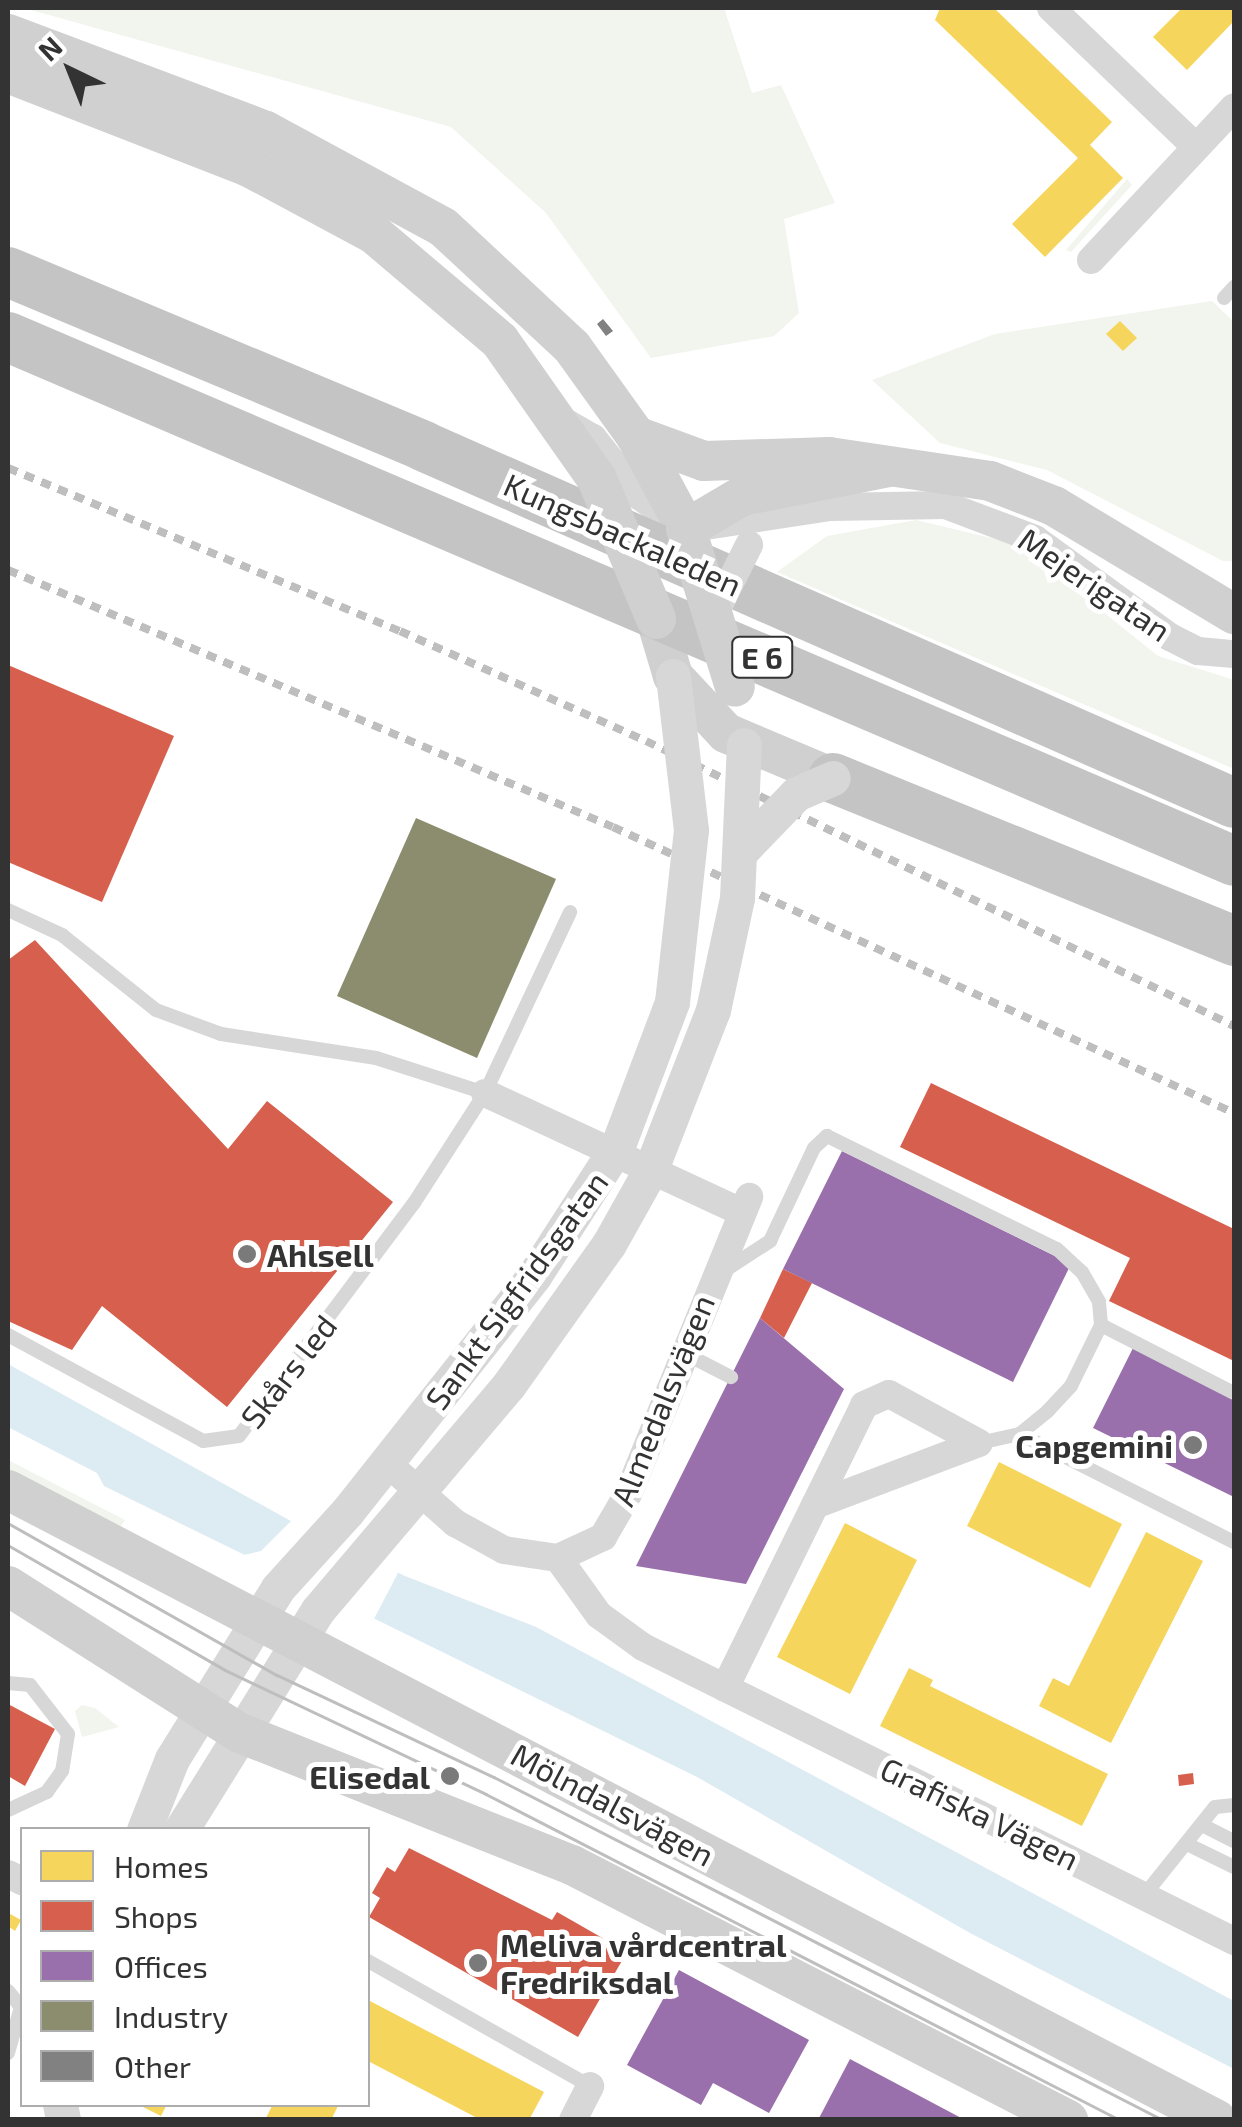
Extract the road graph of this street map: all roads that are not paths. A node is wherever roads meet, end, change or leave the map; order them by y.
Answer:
1 (1051, 8) edge
2 (8, 34) edge
3 (8, 72) edge
4 (1234, 107) edge
5 (1196, 146) junction
6 (1091, 260) dead end
7 (8, 272) edge
8 (8, 338) edge
9 (560, 419) junction
10 (636, 436) junction
11 (888, 467) junction
12 (778, 516) junction
13 (693, 524) junction
14 (1234, 586) edge
15 (1194, 589) junction
16 (651, 602) junction
17 (716, 611) junction
18 (1234, 614) edge
19 (1234, 654) edge
20 (673, 676) junction
21 (744, 745) junction
22 (833, 778) junction
23 (1234, 803) edge
24 (742, 850) junction
25 (1234, 862) edge
26 (8, 910) edge
27 (570, 912) dead end
28 (1234, 942) edge
29 (486, 1093) junction
30 (712, 1279) junction
31 (1102, 1324) junction
32 (8, 1335) edge
33 (684, 1353) junction
34 (731, 1377) dead end
35 (1234, 1392) edge
36 (1020, 1434) junction
37 (978, 1443) junction
38 (387, 1463) junction
39 (8, 1490) edge
40 (420, 1492) junction
41 (815, 1505) junction
42 (1234, 1542) edge
43 (558, 1558) junction
44 (8, 1586) edge
45 (257, 1618) junction
46 (298, 1639) junction
47 (8, 1682) edge
48 (724, 1688) junction
49 (201, 1712) junction
50 (240, 1733) junction
51 (1234, 1806) edge
52 (1216, 1807) junction
53 (8, 1812) edge
54 (1234, 1817) edge
55 (1202, 1825) junction
56 (145, 1827) edge
57 (183, 1827) edge
58 (1234, 1841) edge
59 (1187, 1844) junction
60 (1234, 1867) edge
61 (1146, 1894) junction
62 (1234, 1941) edge
63 (370, 1962) edge
64 (20, 2013) edge
65 (8, 2052) edge
66 (590, 2086) joint
67 (573, 2120) edge
68 (1068, 2120) edge
69 (1217, 2120) edge

1 - 5 street
2 - 10 main road, Sankt Sigfridsgatan
3 - 9 main road, Sankt Sigfridsgatan
4 - 5 street
5 - 6 street
7 - 23 highway, Kungsbackaleden / E 6
8 - 25 highway, Kungsbackaleden / E 6
9 - 13 street
9 - 16 main road, Sankt Sigfridsgatan, bridge
10 - 11 main road, Mejerigatan
10 - 13 main road, Sankt Sigfridsgatan
11 - 13 main road, Mejerigatan
11 - 15 main road, Mejerigatan
12 - 13 street, Mejerigatan
12 - 17 street, bridge
12 - 19 street, Mejerigatan
13 - 16 main road
13 - 17 main road, Sankt Sigfridsgatan, bridge
14 - 15 street, Mejerigatan
15 - 18 main road, Mejerigatan
16 - 20 main road, Sankt Sigfridsgatan, bridge
17 - 21 main road, Sankt Sigfridsgatan, bridge
20 - 21 main road, Sankt Sigfridsgatan
20 - 38 street, Sankt Sigfridsgatan, bridge
21 - 22 main road, Sankt Sigfridsgatan
21 - 24 street, Sankt Sigfridsgatan, bridge
22 - 24 street, bridge
22 - 28 highway
24 - 40 street, Sankt Sigfridsgatan, bridge
26 - 29 lane
27 - 29 lane, Skårs led
29 - 30 street, Almedalsvägen
29 - 32 lane, Skårs led
30 - 31 lane
30 - 33 street, Almedalsvägen
31 - 35 lane
31 - 36 lane
33 - 34 lane
33 - 43 street, Almedalsvägen
36 - 37 lane
36 - 42 lane
37 - 41 street
37 - 41 street
38 - 40 street
38 - 45 street, Sankt Sigfridsgatan
39 - 45 main road, Mölndalsvägen
40 - 43 street
40 - 46 street, Sankt Sigfridsgatan
41 - 48 street
43 - 48 street, Grafiska Vägen
44 - 49 main road
45 - 46 main road, Mölndalsvägen
45 - 49 street, Sankt Sigfridsgatan
46 - 50 street, Sankt Sigfridsgatan
46 - 69 main road, Mölndalsvägen
47 - 53 lane
48 - 61 street, Grafiska Vägen
49 - 50 main road
49 - 56 street, Sankt Sigfridsgatan
50 - 57 street, Sankt Sigfridsgatan
50 - 68 main road
51 - 52 lane
52 - 54 lane
52 - 55 lane
55 - 58 lane
55 - 59 lane
59 - 60 lane
59 - 61 lane
61 - 62 street, Grafiska Vägen
63 - 66 lane
64 - 65 lane
66 - 67 street

